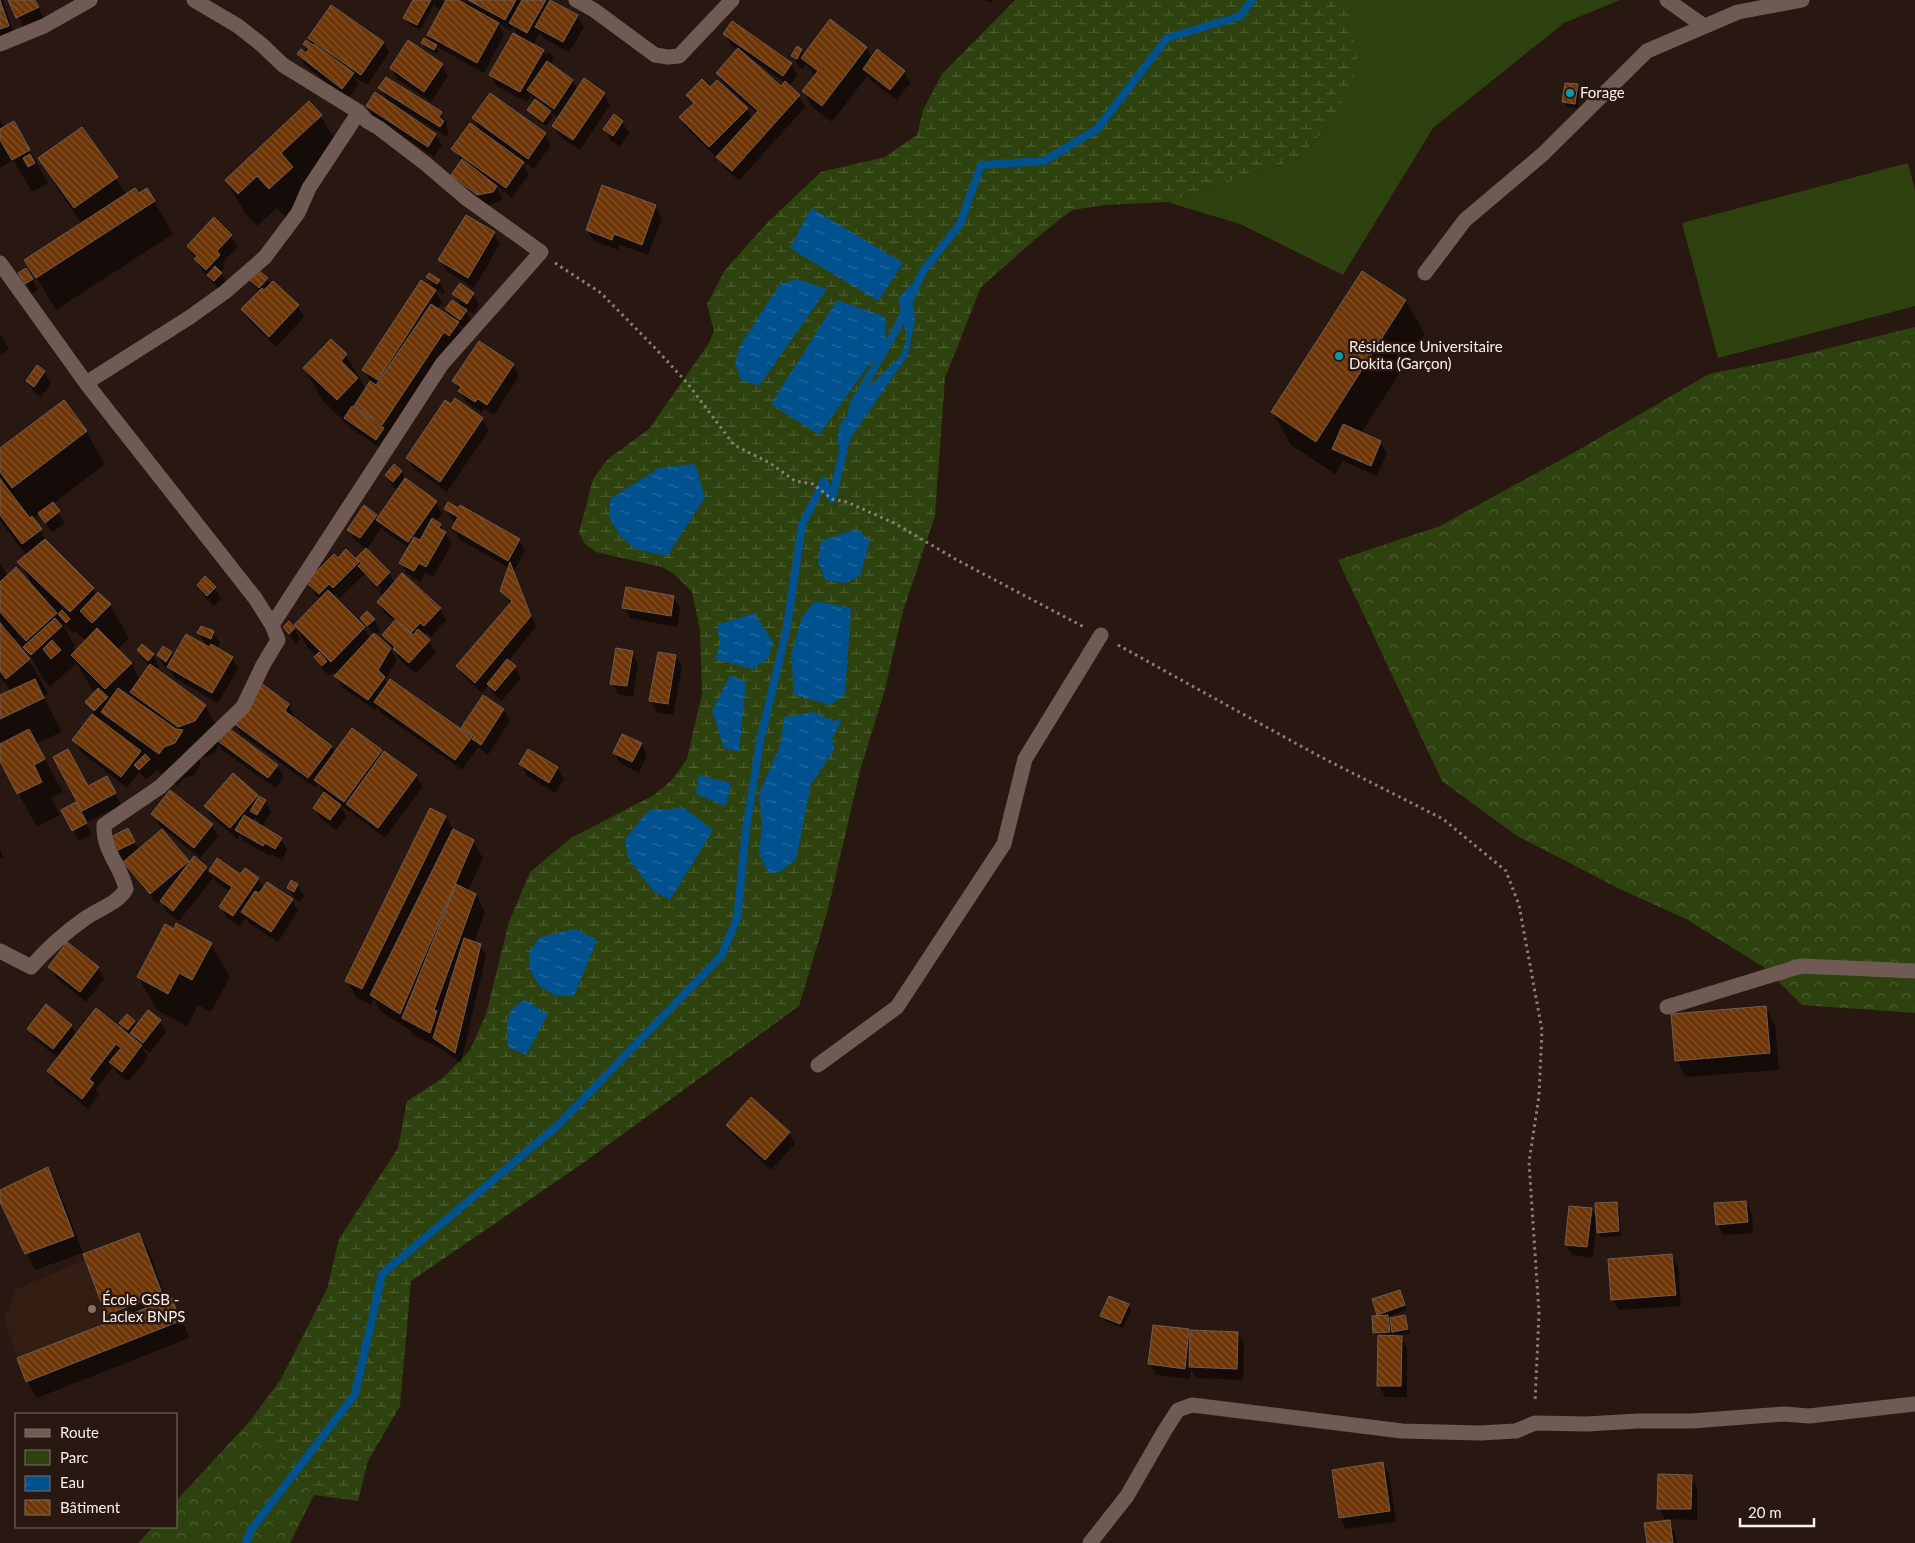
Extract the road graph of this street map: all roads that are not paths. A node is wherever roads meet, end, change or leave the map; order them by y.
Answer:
1 (90, 0) edge
2 (194, 0) edge
3 (576, 0) edge
4 (732, 0) edge
5 (1666, 0) edge
6 (1802, 0) edge
7 (1704, 26) junction
8 (0, 44) edge
9 (359, 112) junction
10 (0, 263) edge
11 (1424, 273) dead end
12 (86, 383) junction
13 (272, 625) junction
14 (1101, 635) road end
15 (0, 951) edge
16 (1915, 971) edge
17 (1667, 1007) dead end
18 (818, 1065) dead end
19 (1915, 1404) edge
20 (1090, 1543) edge

1 - 8 street
2 - 9 street
3 - 4 street
5 - 7 street
6 - 7 street
7 - 11 street
9 - 12 street
9 - 13 street
10 - 12 street
12 - 13 street
13 - 15 street
14 - 18 street
16 - 17 street
19 - 20 street

